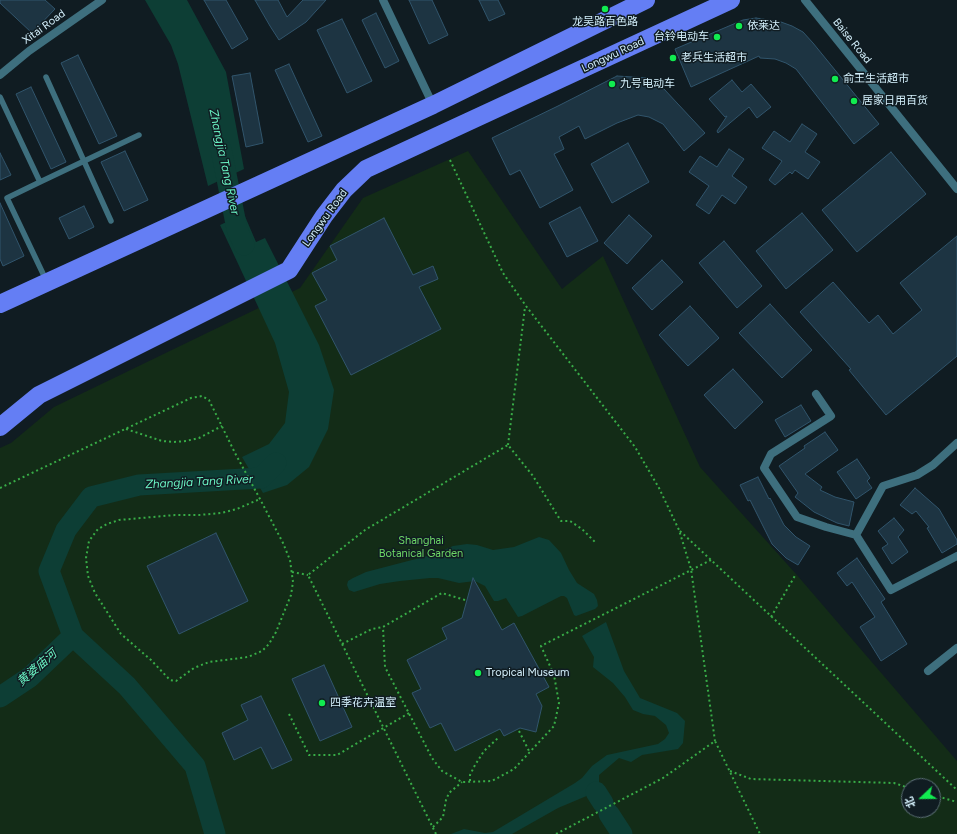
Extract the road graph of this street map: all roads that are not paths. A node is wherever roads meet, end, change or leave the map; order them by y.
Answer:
1 (102, 0) edge
2 (383, 0) edge
3 (646, 0) edge
4 (731, 0) edge
5 (805, 0) edge
6 (0, 75) edge
7 (46, 77) dead end
8 (0, 97) edge
9 (433, 105) junction
10 (139, 135) dead end
11 (84, 161) junction
12 (40, 182) junction
13 (957, 189) edge
14 (111, 221) dead end
15 (47, 281) junction
16 (0, 304) edge
17 (816, 394) dead end
18 (0, 427) edge
19 (957, 443) edge
20 (856, 535) junction
21 (957, 556) edge
22 (957, 648) edge
23 (928, 671) dead end

1 - 6 street, Xitai Road
2 - 9 street
3 - 9 main road
4 - 18 main road, Longwu Road
5 - 13 street, Baise Road
7 - 11 lane
8 - 12 lane
9 - 15 main road
10 - 11 lane
11 - 12 lane
11 - 14 lane
12 - 15 lane
15 - 16 main road
17 - 20 street
19 - 20 street
20 - 21 street
22 - 23 street

